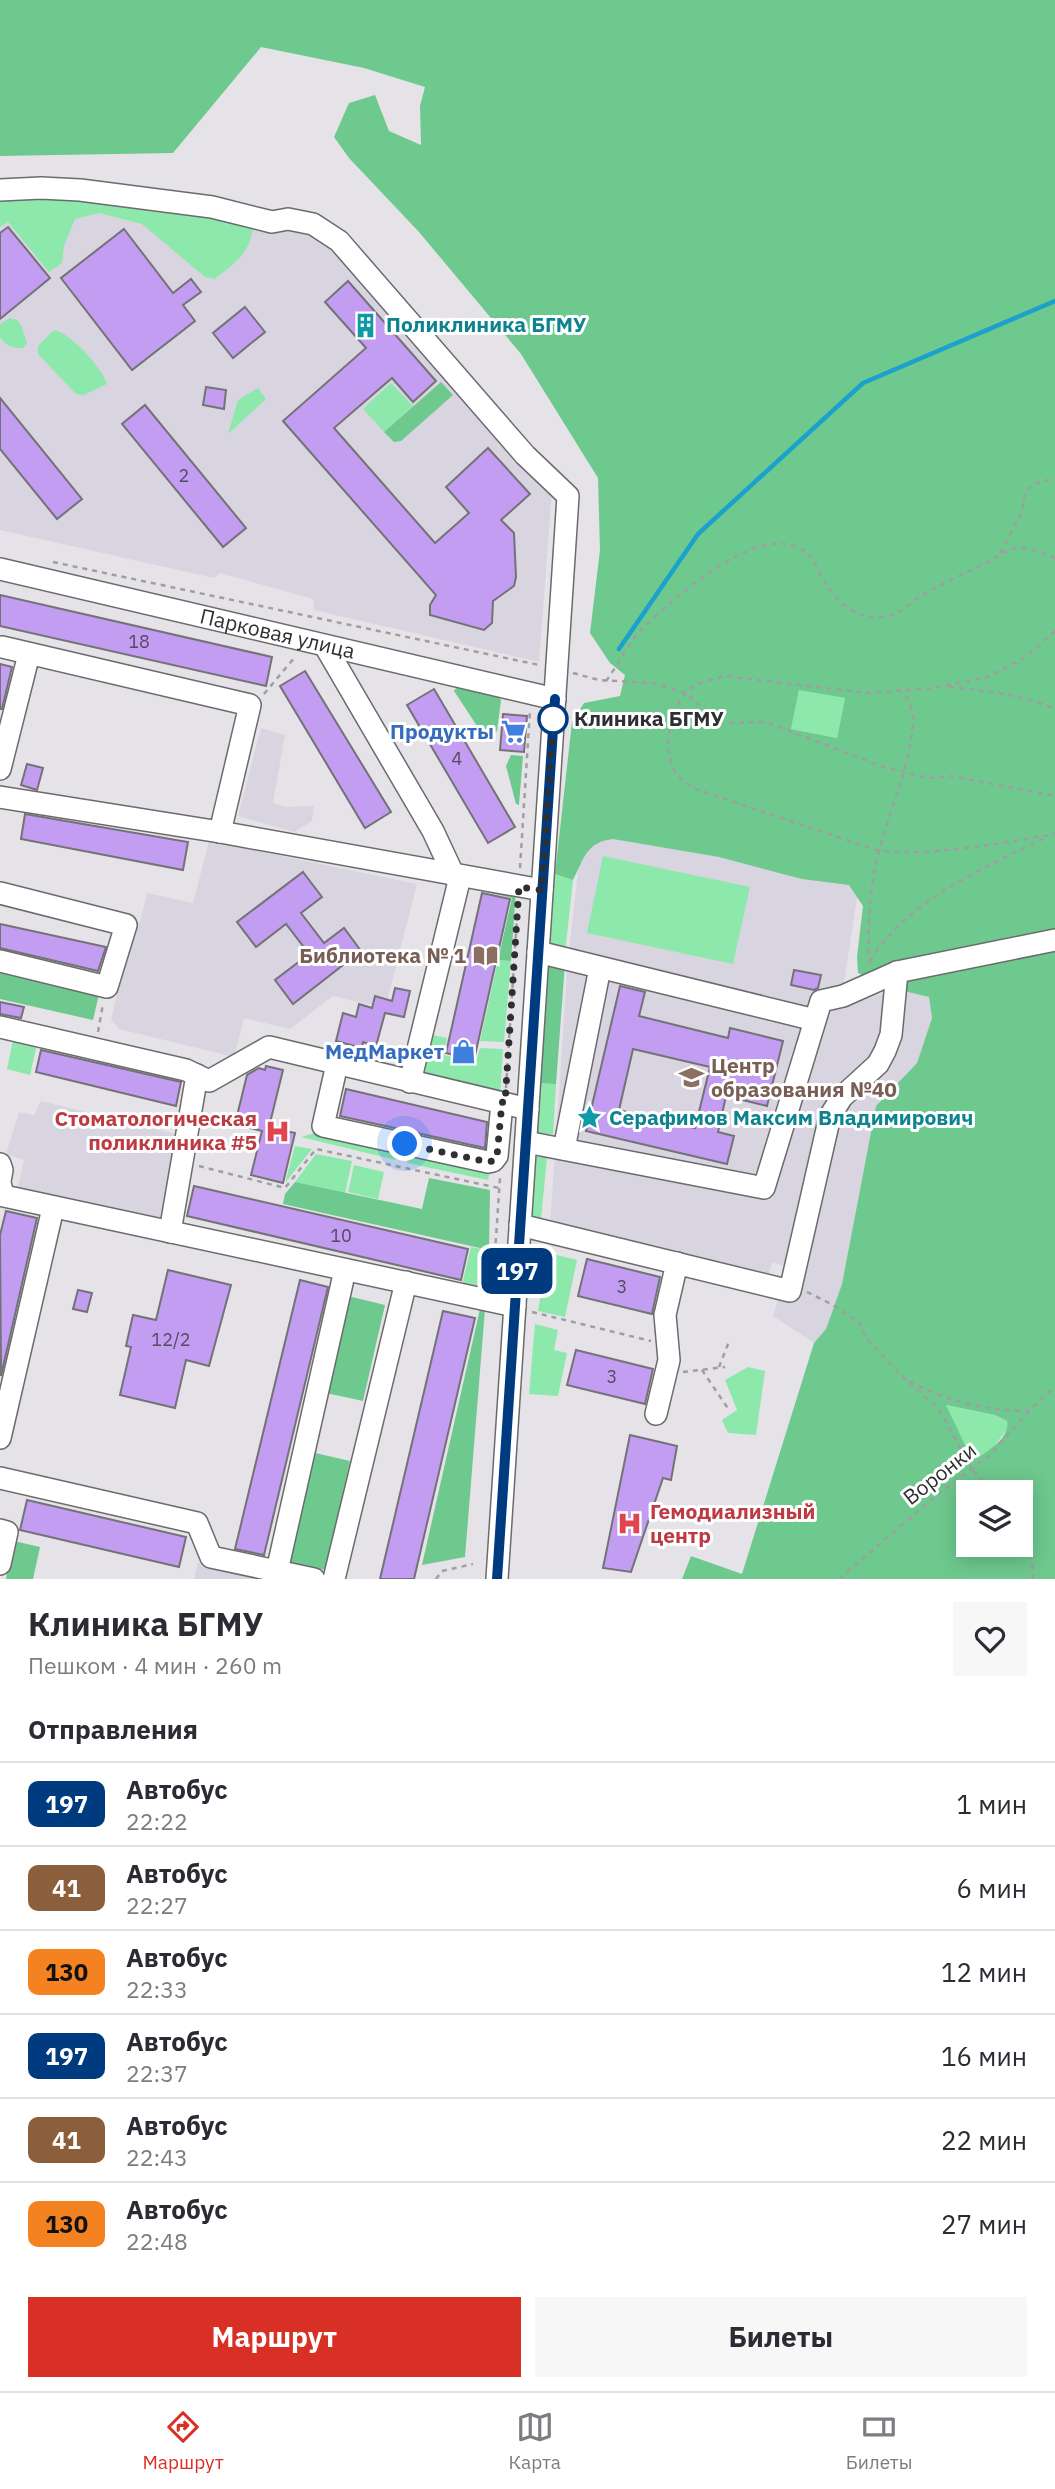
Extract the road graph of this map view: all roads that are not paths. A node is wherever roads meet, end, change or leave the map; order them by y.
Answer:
1 (0, 190) edge
2 (0, 569) edge
3 (316, 644) junction
4 (2, 647) edge
5 (29, 654) junction
6 (555, 699) junction
7 (0, 769) edge
8 (0, 797) edge
9 (220, 832) junction
10 (457, 876) junction
11 (542, 890) junction
12 (0, 893) edge
13 (1055, 940) edge
14 (538, 952) junction
15 (0, 961) edge
16 (600, 968) junction
17 (897, 972) junction
18 (815, 1020) junction
19 (0, 1027) edge
20 (337, 1064) junction
21 (197, 1075) junction
22 (410, 1082) junction
23 (503, 1103) junction
24 (528, 1109) junction
25 (526, 1142) junction
26 (564, 1149) junction
27 (0, 1164) edge
28 (0, 1182) edge
29 (53, 1208) junction
30 (520, 1225) junction
31 (170, 1232) junction
32 (677, 1263) junction
33 (345, 1269) junction
34 (406, 1282) junction
35 (515, 1307) junction
36 (656, 1414) dead end
37 (0, 1438) edge
38 (0, 1478) edge
39 (0, 1530) edge
40 (0, 1563) edge
41 (277, 1571) junction
42 (314, 1579) edge
43 (334, 1579) edge
44 (497, 1579) edge

1 - 6 street
2 - 3 street, Парковая улица
3 - 6 street, Парковая улица
3 - 10 street
4 - 5 street
5 - 7 street
5 - 9 street
6 - 11 street
8 - 9 street
9 - 10 street
10 - 11 street
10 - 22 street
11 - 14 street
12 - 15 street
13 - 17 street
14 - 16 street
14 - 24 street
16 - 18 street
16 - 26 street
17 - 18 street
17 - 32 street
18 - 26 street
19 - 21 street
20 - 21 street
20 - 22 street
20 - 23 street
21 - 31 street
22 - 23 street
23 - 24 street
24 - 25 street
25 - 26 street
25 - 30 street
27 - 28 street
28 - 29 street
29 - 31 street
29 - 37 street
30 - 32 street
30 - 35 street
31 - 33 street
32 - 36 street
33 - 34 street
33 - 41 street
34 - 35 street
34 - 43 street
35 - 44 street
38 - 41 street
39 - 40 street
41 - 42 street

